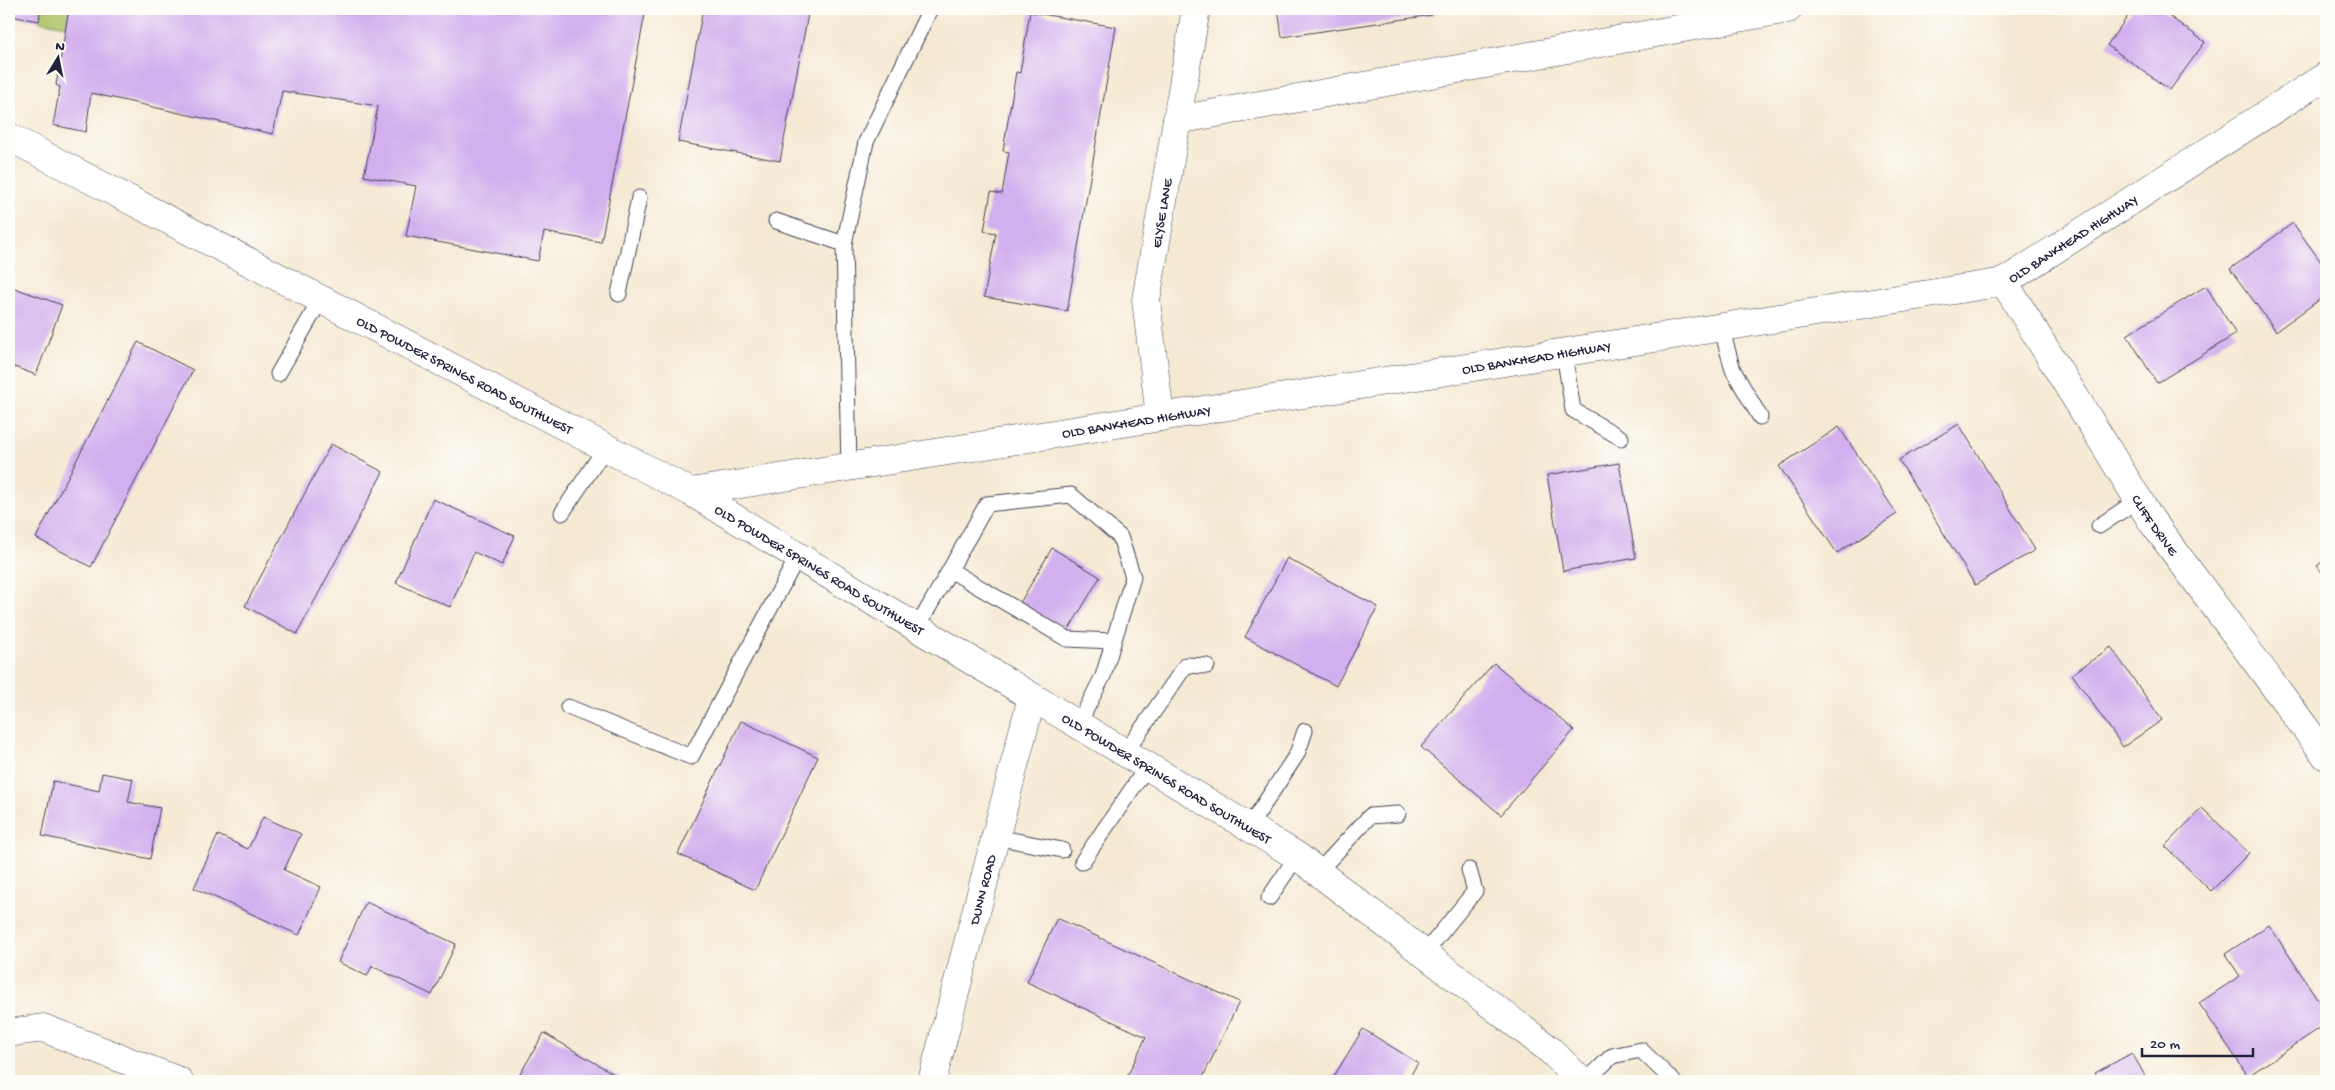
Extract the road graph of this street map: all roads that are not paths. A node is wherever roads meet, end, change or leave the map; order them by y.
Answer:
1 (930, 9) edge
2 (1196, 9) edge
3 (1788, 9) edge
4 (2326, 76) edge
5 (1177, 120) junction
6 (9, 137) edge
7 (639, 198) dead end
8 (776, 221) dead end
9 (844, 244) junction
10 (2004, 282) junction
11 (619, 294) dead end
12 (321, 299) junction
13 (1721, 327) junction
14 (1564, 353) junction
15 (278, 374) dead end
16 (1160, 417) junction
17 (1760, 417) dead end
18 (1621, 438) dead end
19 (606, 447) junction
20 (850, 466) junction
21 (692, 492) junction
22 (2138, 500) junction
23 (562, 513) dead end
24 (2099, 526) dead end
25 (798, 556) junction
26 (950, 570) junction
27 (918, 628) junction
28 (1113, 641) junction
29 (1207, 666) dead end
30 (1032, 697) junction
31 (568, 707) dead end
32 (1078, 725) junction
33 (1305, 731) dead end
34 (2326, 756) edge
35 (1136, 760) junction
36 (1398, 814) dead end
37 (1248, 827) junction
38 (996, 837) junction
39 (1062, 850) dead end
40 (1297, 856) junction
41 (1082, 862) dead end
42 (1469, 870) dead end
43 (1318, 872) junction
44 (1269, 898) dead end
45 (1424, 954) junction
46 (9, 1033) edge
47 (179, 1081) edge
48 (932, 1081) edge
49 (1581, 1081) edge
50 (1586, 1081) edge
51 (1673, 1081) edge

1 - 9 lane
2 - 5 street, ELYSE LANE
3 - 5 street
4 - 10 street, OLD BANKHEAD HIGHWAY
5 - 16 street, ELYSE LANE
6 - 12 street, OLD POWDER SPRINGS ROAD SOUTHWEST
7 - 11 lane
8 - 9 lane
9 - 20 lane
10 - 13 street, OLD BANKHEAD HIGHWAY
10 - 22 street, CLIFF DRIVE
12 - 15 lane
12 - 19 street, OLD POWDER SPRINGS ROAD SOUTHWEST
13 - 14 street, OLD BANKHEAD HIGHWAY
13 - 17 lane
14 - 16 street, OLD BANKHEAD HIGHWAY
14 - 18 lane
16 - 20 street, OLD BANKHEAD HIGHWAY
19 - 21 street, OLD POWDER SPRINGS ROAD SOUTHWEST
19 - 23 lane
20 - 21 street, OLD BANKHEAD HIGHWAY
21 - 25 street, OLD POWDER SPRINGS ROAD SOUTHWEST
22 - 24 lane
22 - 34 street, CLIFF DRIVE
25 - 27 street, OLD POWDER SPRINGS ROAD SOUTHWEST
25 - 31 lane
26 - 27 lane
26 - 28 lane
26 - 28 lane
27 - 30 street, OLD POWDER SPRINGS ROAD SOUTHWEST
28 - 32 lane
29 - 35 lane
30 - 32 street, OLD POWDER SPRINGS ROAD SOUTHWEST
30 - 38 street, DUNN ROAD
32 - 35 street, OLD POWDER SPRINGS ROAD SOUTHWEST
33 - 37 lane
35 - 37 street, OLD POWDER SPRINGS ROAD SOUTHWEST
35 - 41 lane
36 - 43 lane
37 - 40 street, OLD POWDER SPRINGS ROAD SOUTHWEST
38 - 39 lane
38 - 48 street, DUNN ROAD
40 - 43 street, OLD POWDER SPRINGS ROAD SOUTHWEST
40 - 44 lane
42 - 45 lane
43 - 45 street, OLD POWDER SPRINGS ROAD SOUTHWEST
45 - 49 street, OLD POWDER SPRINGS ROAD SOUTHWEST
46 - 47 street
50 - 51 lane

